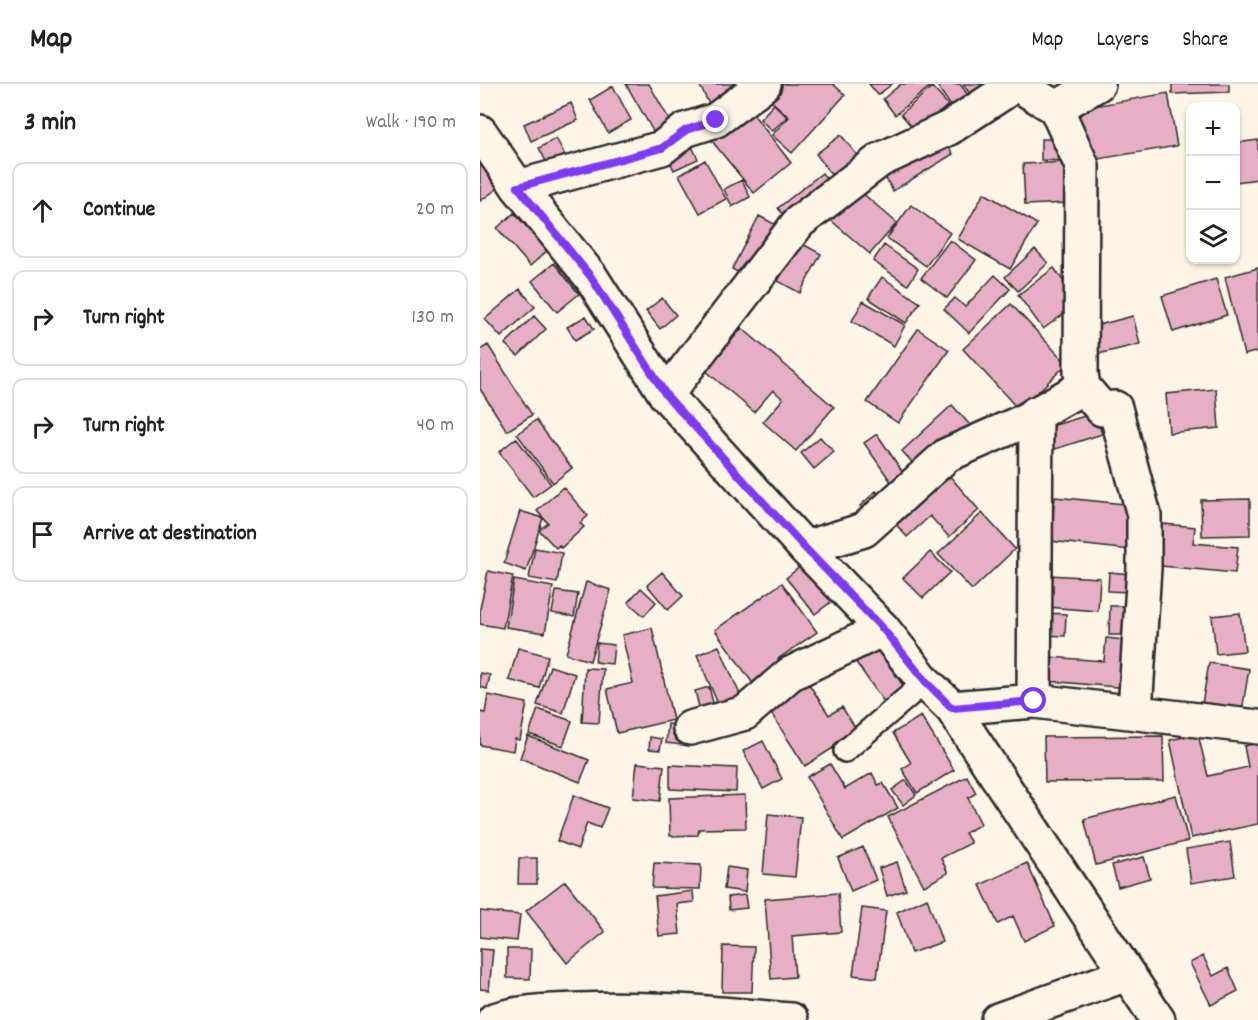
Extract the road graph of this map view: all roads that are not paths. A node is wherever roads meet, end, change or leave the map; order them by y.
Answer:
1 (764, 84) edge
2 (1098, 84) edge
3 (1008, 86) edge
4 (1056, 108) junction
5 (480, 132) edge
6 (518, 187) junction
7 (1083, 387) junction
8 (666, 395) junction
9 (1036, 413) junction
10 (805, 548) junction
11 (883, 629) junction
12 (926, 682) junction
13 (1034, 701) junction
14 (952, 708) junction
15 (1135, 711) junction
16 (1258, 726) edge
17 (690, 728) dead end
18 (845, 751) dead end
19 (1128, 974) junction
20 (494, 1020) edge
21 (792, 1020) edge
22 (998, 1020) edge
23 (1158, 1020) edge

1 - 6 street
2 - 4 street
3 - 4 street
3 - 8 street
4 - 7 street
5 - 6 street
6 - 8 street
7 - 9 street
7 - 15 street
8 - 10 street
9 - 10 street
9 - 13 street
10 - 11 street
11 - 12 street
11 - 17 street
12 - 14 street
12 - 18 lane
13 - 14 street
13 - 15 street
14 - 19 street
15 - 16 street
19 - 22 street
19 - 23 street
20 - 21 street

